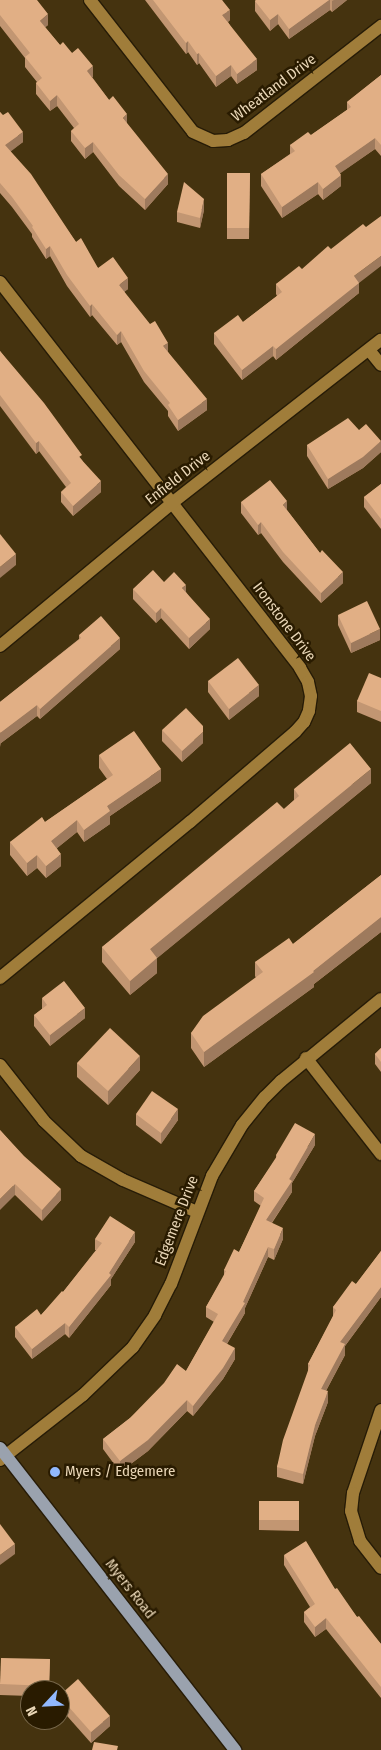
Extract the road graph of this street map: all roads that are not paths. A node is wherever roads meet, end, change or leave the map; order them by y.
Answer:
1 (90, 0) edge
2 (381, 26) edge
3 (0, 282) edge
4 (381, 340) edge
5 (369, 350) junction
6 (381, 365) edge
7 (172, 503) junction
8 (0, 646) edge
9 (0, 978) edge
10 (381, 999) edge
11 (306, 1058) junction
12 (0, 1065) edge
13 (381, 1154) edge
14 (197, 1212) junction
15 (381, 1410) edge
16 (2, 1454) edge
17 (381, 1568) edge
18 (235, 1750) edge

1 - 2 street, Wheatland Drive
3 - 7 street, Ironstone Drive
4 - 5 street, Enfield Drive
5 - 6 street
5 - 7 street, Enfield Drive
7 - 8 street, Enfield Drive
7 - 9 street, Ironstone Drive
10 - 11 street, Edgemere Drive
11 - 13 street
11 - 14 street, Edgemere Drive
12 - 14 street
14 - 16 street, Edgemere Drive
15 - 17 street
16 - 18 main road, Myers Road

